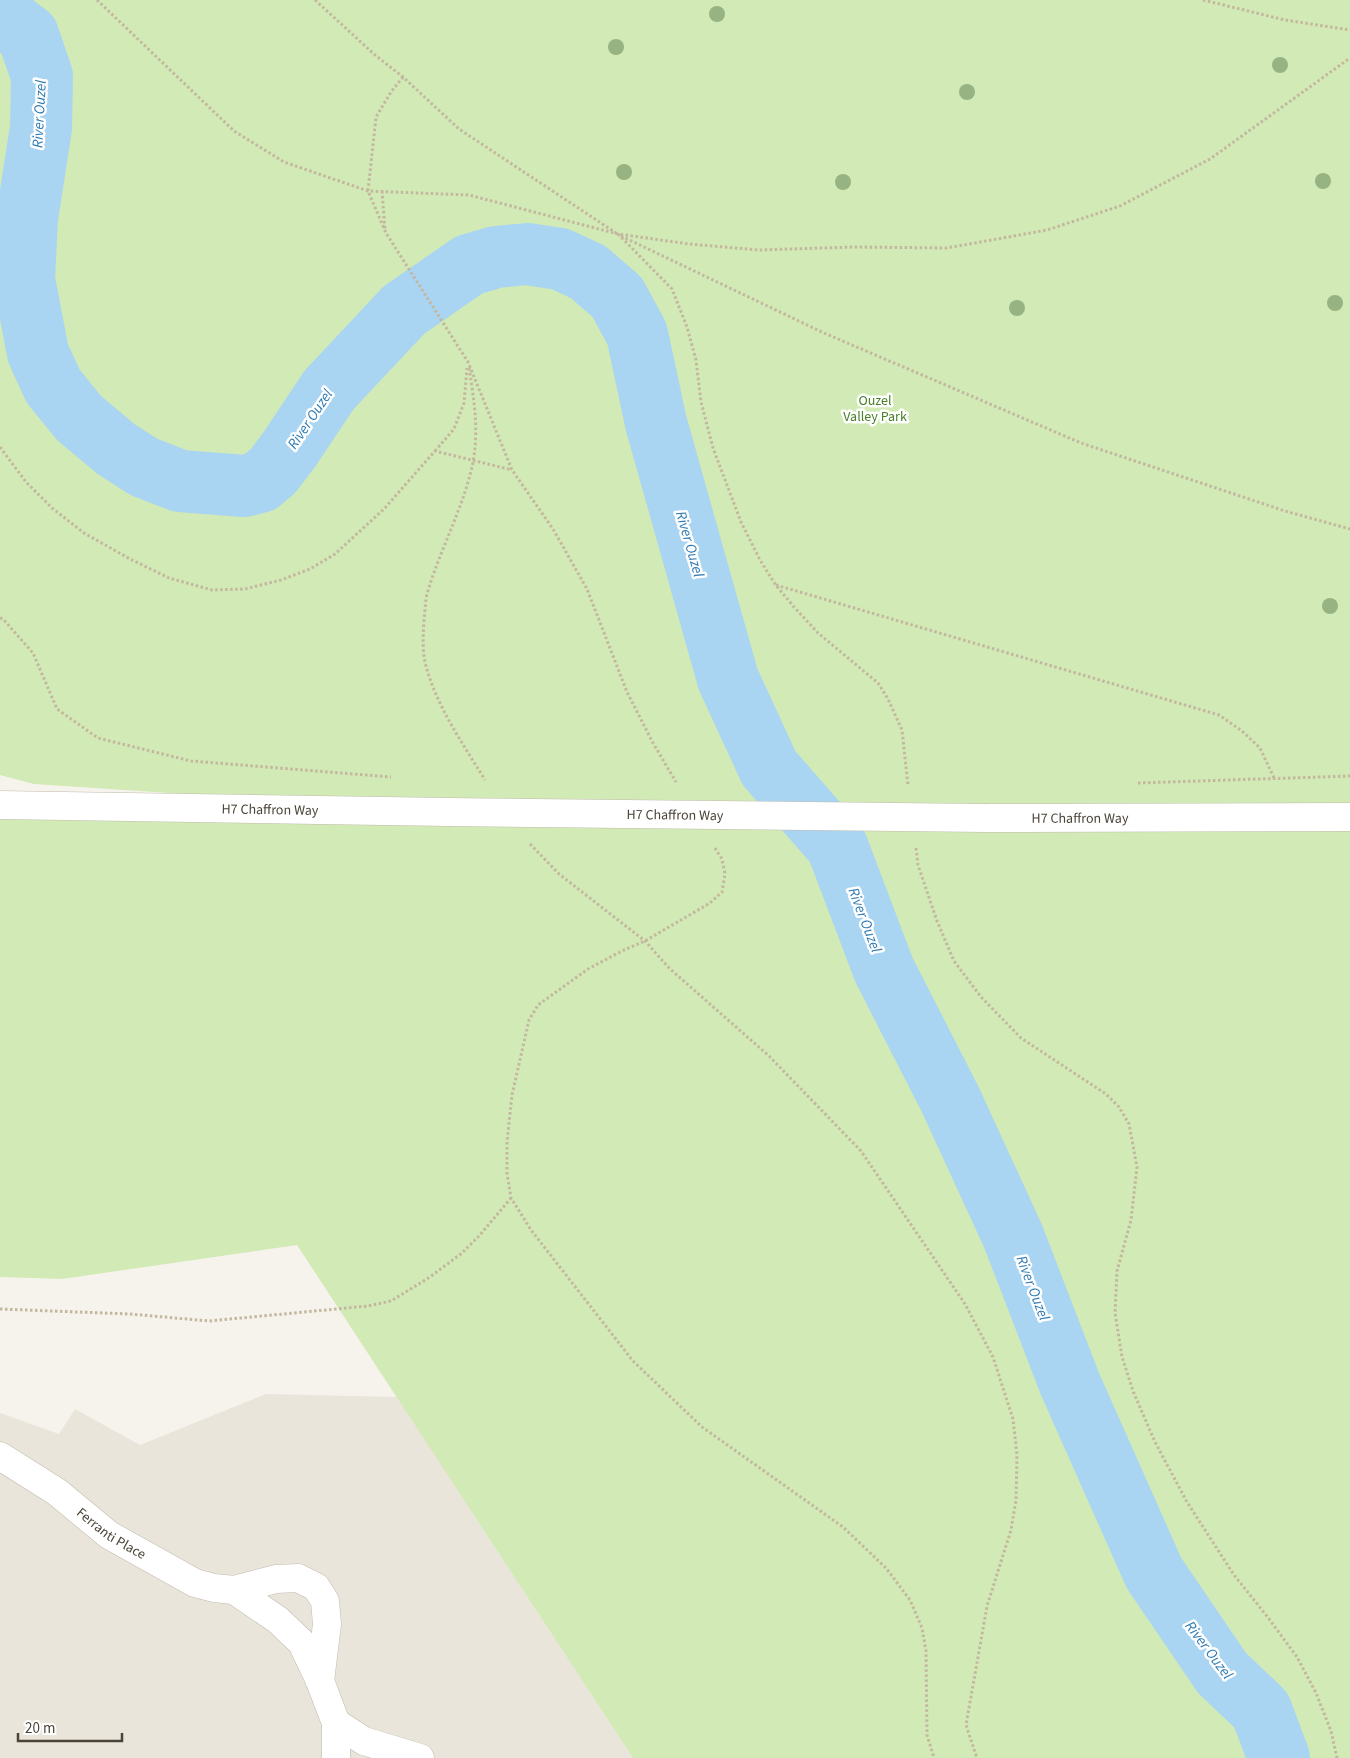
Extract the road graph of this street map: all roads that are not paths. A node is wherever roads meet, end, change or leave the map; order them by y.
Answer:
1 (0, 805) edge
2 (1350, 817) edge
3 (0, 1456) edge
4 (234, 1590) junction
5 (320, 1681) junction
6 (336, 1723) junction
7 (336, 1758) edge
8 (420, 1758) edge

1 - 2 street, H7 Chaffron Way, bridge
3 - 4 street, Ferranti Place
4 - 5 street, Ferranti Place
4 - 5 street, Ferranti Place
5 - 6 street, Ferranti Place
6 - 7 street, Ferranti Place
6 - 8 street

